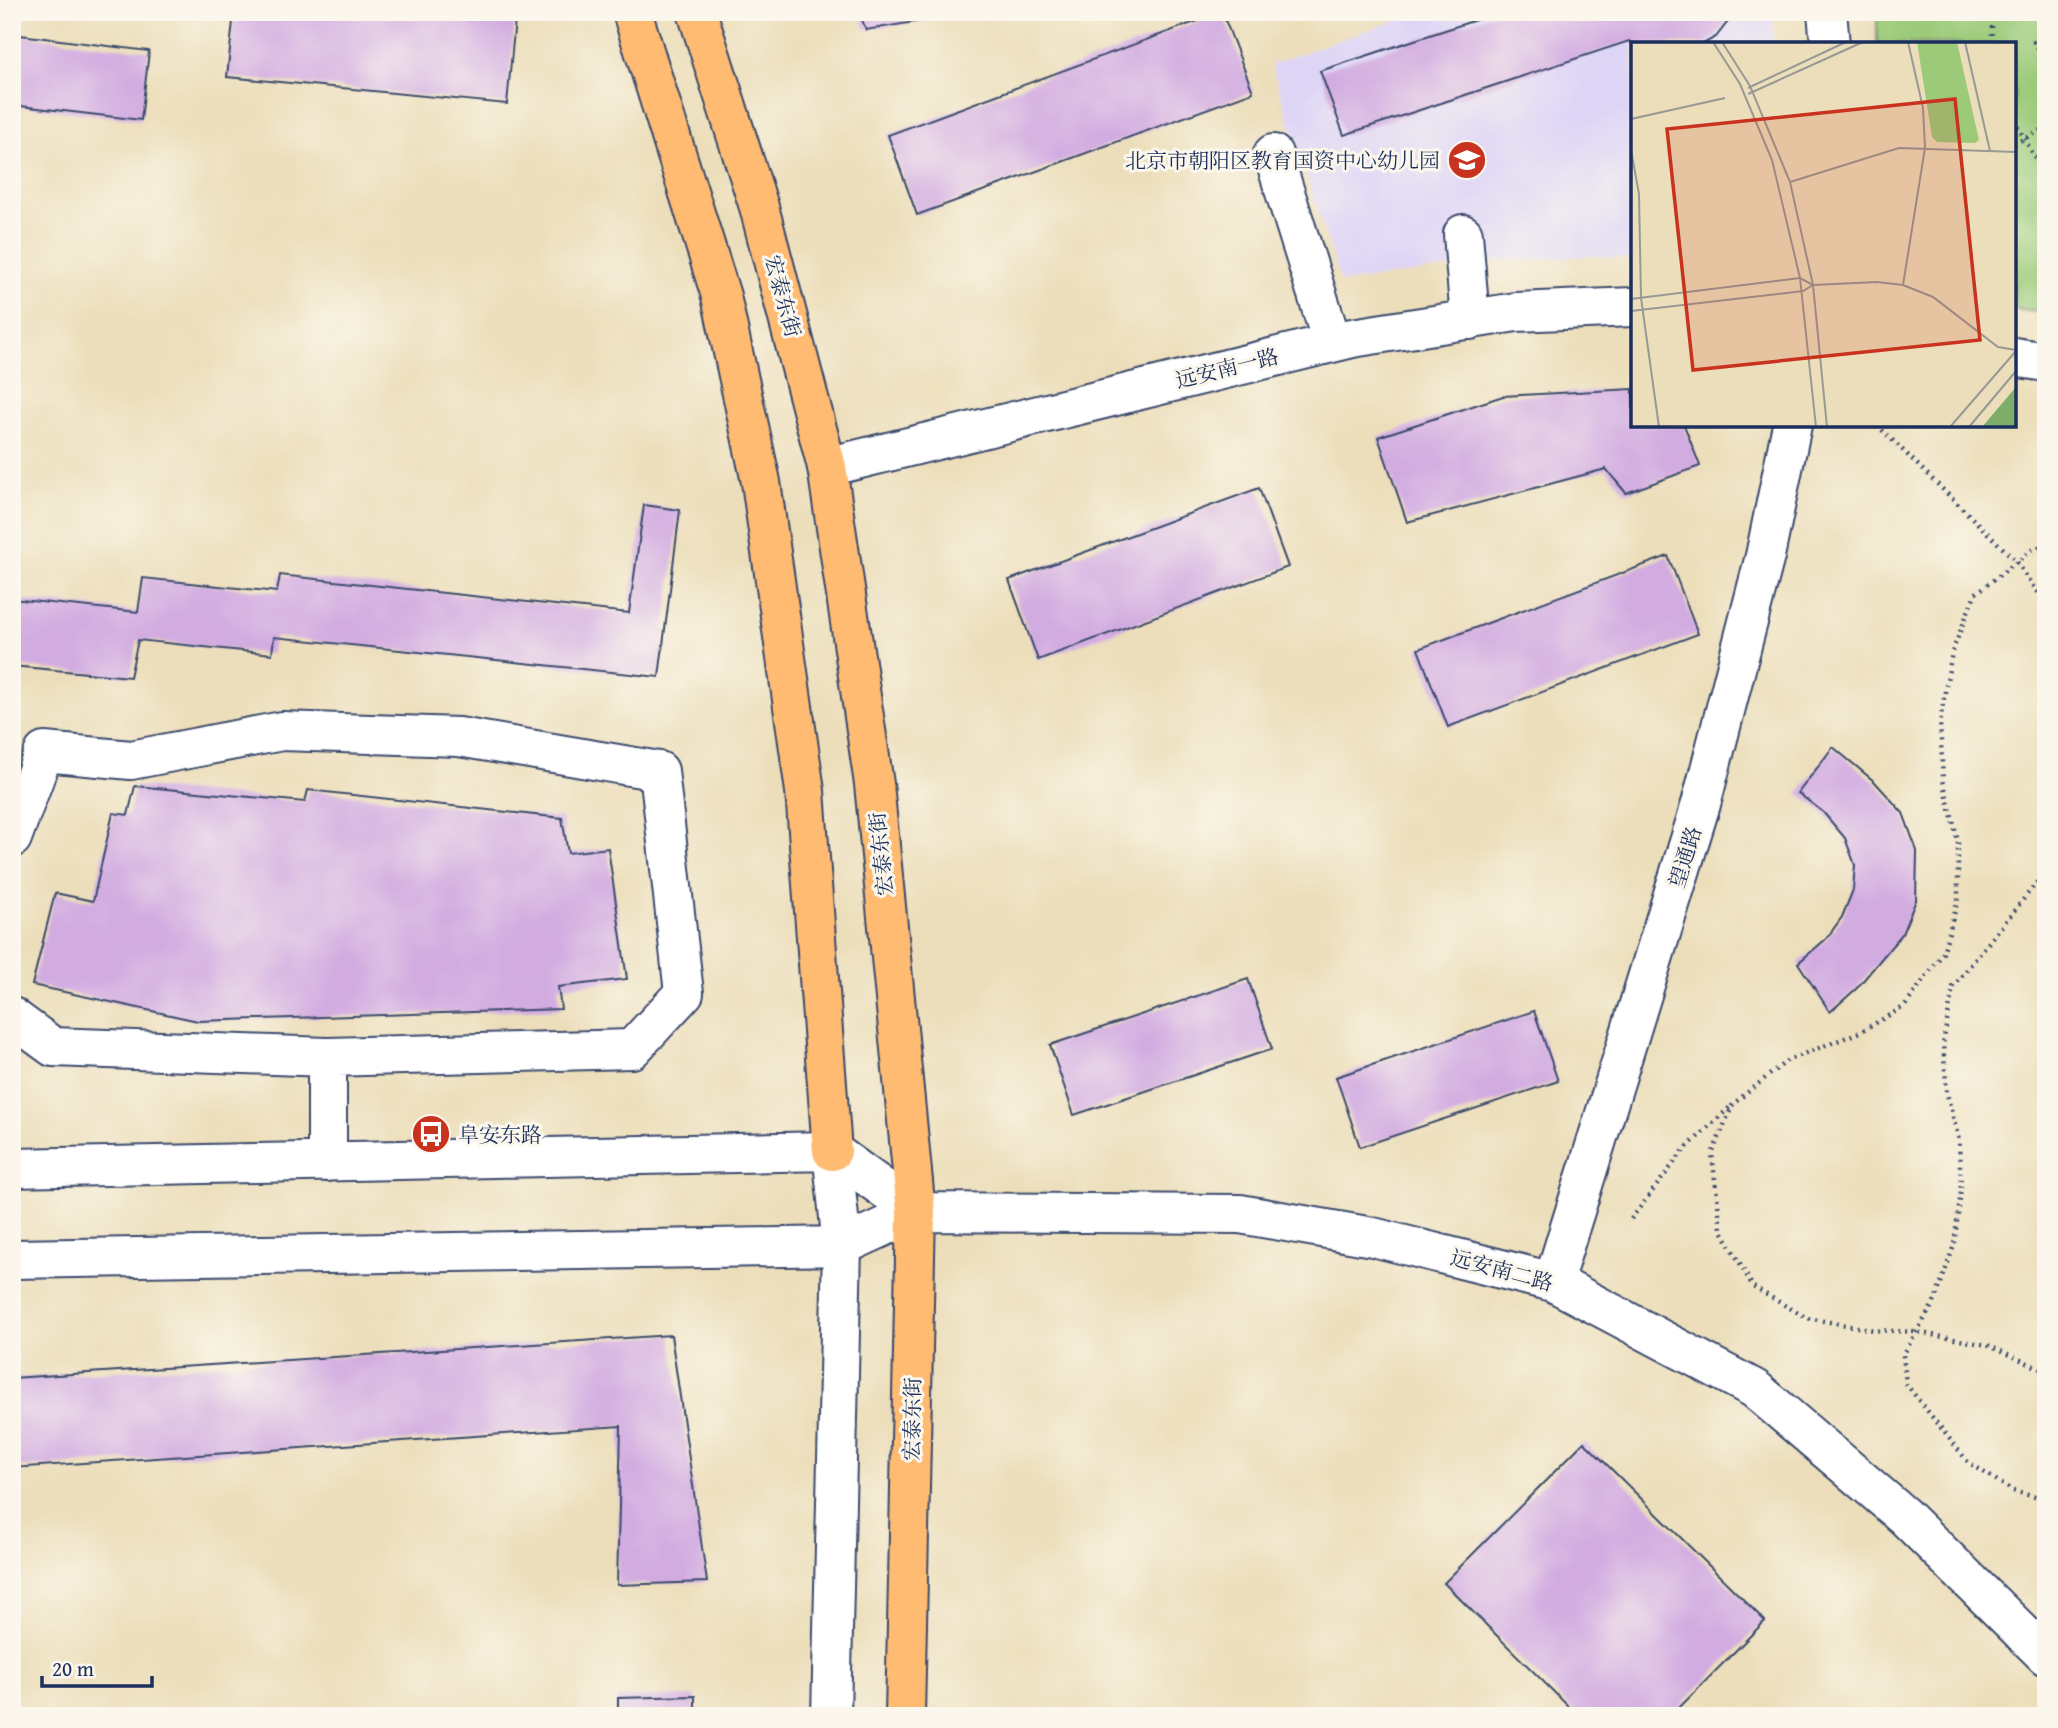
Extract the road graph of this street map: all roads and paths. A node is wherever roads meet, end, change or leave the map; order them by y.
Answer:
1 (632, 12) edge
2 (697, 12) edge
3 (1827, 12) edge
4 (1992, 12) edge
5 (2046, 33) edge
6 (1830, 42) edge
7 (1992, 42) edge
8 (2046, 64) edge
9 (2016, 124) edge
10 (2046, 127) edge
11 (2022, 138) junction
12 (2016, 142) edge
13 (1273, 154) dead end
14 (2046, 177) edge
15 (1463, 234) dead end
16 (1631, 307) edge
17 (1470, 320) junction
18 (1332, 342) junction
19 (2016, 357) edge
20 (2046, 362) edge
21 (1792, 427) edge
22 (1879, 427) edge
23 (827, 467) junction
24 (2046, 544) edge
25 (2017, 562) junction
26 (2046, 606) edge
27 (12, 838) edge
28 (2046, 871) edge
29 (12, 1017) edge
30 (327, 1057) junction
31 (1733, 1104) junction
32 (832, 1151) junction
33 (327, 1162) junction
34 (12, 1168) edge
35 (916, 1212) junction
36 (1631, 1219) dead end
37 (842, 1245) junction
38 (12, 1259) edge
39 (1553, 1282) junction
40 (1916, 1332) junction
41 (2046, 1371) edge
42 (2046, 1500) edge
43 (2046, 1656) edge
44 (831, 1716) edge
45 (905, 1716) edge

1 - 32 main road
2 - 23 main road, 宏泰东街
3 - 6 street
4 - 7 path
5 - 8 path
9 - 11 path
10 - 11 path
11 - 12 path
11 - 14 path
13 - 18 street
15 - 17 street
16 - 17 street, 远安南一路
17 - 18 street, 远安南一路
18 - 23 street, 远安南一路
19 - 20 street
21 - 39 street, 望通路
22 - 25 path
23 - 35 main road, 宏泰东街
24 - 25 path
25 - 26 path
25 - 31 path
27 - 30 street
28 - 40 path
29 - 30 street
30 - 33 street
31 - 36 path
31 - 40 path
32 - 33 street
32 - 35 street
32 - 37 street
33 - 34 street
35 - 37 street
35 - 39 street, 远安南二路
35 - 45 main road, 宏泰东街
37 - 38 street
37 - 44 street
39 - 43 street, 远安南二路
40 - 41 path
40 - 42 path

